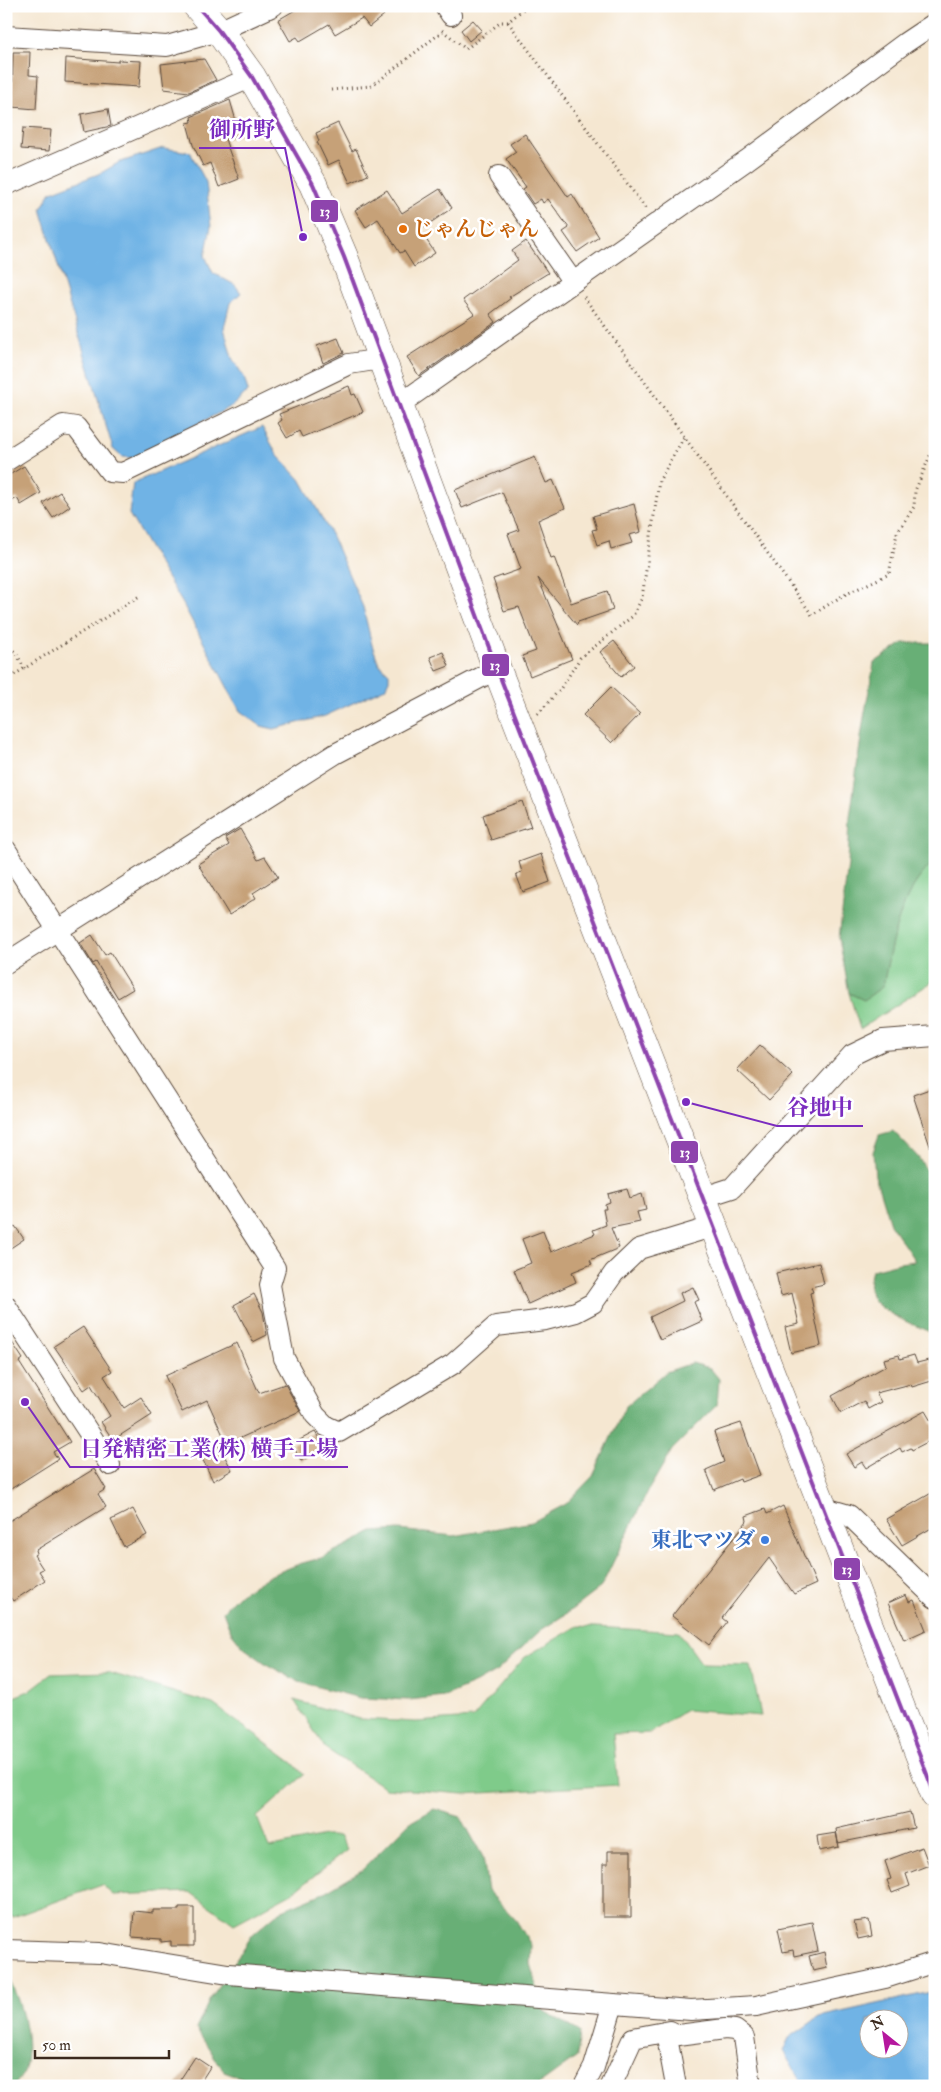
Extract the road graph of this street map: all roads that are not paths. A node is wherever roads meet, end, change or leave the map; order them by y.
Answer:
1 (197, 6) edge
2 (273, 6) edge
3 (935, 23) edge
4 (219, 31) junction
5 (6, 36) edge
6 (252, 77) junction
7 (499, 176) dead end
8 (6, 185) edge
9 (573, 282) junction
10 (381, 358) junction
11 (400, 404) junction
12 (6, 461) edge
13 (497, 669) junction
14 (6, 850) edge
15 (57, 930) junction
16 (6, 963) edge
17 (935, 1036) edge
18 (704, 1197) junction
19 (715, 1226) junction
20 (6, 1306) edge
21 (110, 1465) dead end
22 (825, 1508) junction
23 (935, 1598) edge
24 (935, 1795) edge
25 (6, 1950) edge
26 (935, 1962) edge
27 (613, 2004) junction
28 (666, 2032) junction
29 (584, 2086) edge
30 (610, 2086) edge
31 (676, 2086) edge
32 (751, 2086) edge

1 - 4 highway
2 - 4 street
3 - 9 street
4 - 5 street
4 - 6 highway
6 - 8 street
6 - 10 highway
7 - 9 street
9 - 11 street
10 - 11 highway
10 - 12 street
11 - 13 highway
13 - 15 street
13 - 18 highway
14 - 15 street
15 - 16 street
15 - 19 street
17 - 18 street
18 - 19 highway
19 - 22 highway
20 - 21 street
22 - 23 street
22 - 24 highway
25 - 27 street
26 - 27 street
27 - 29 street
28 - 30 street
28 - 31 street
28 - 32 street

